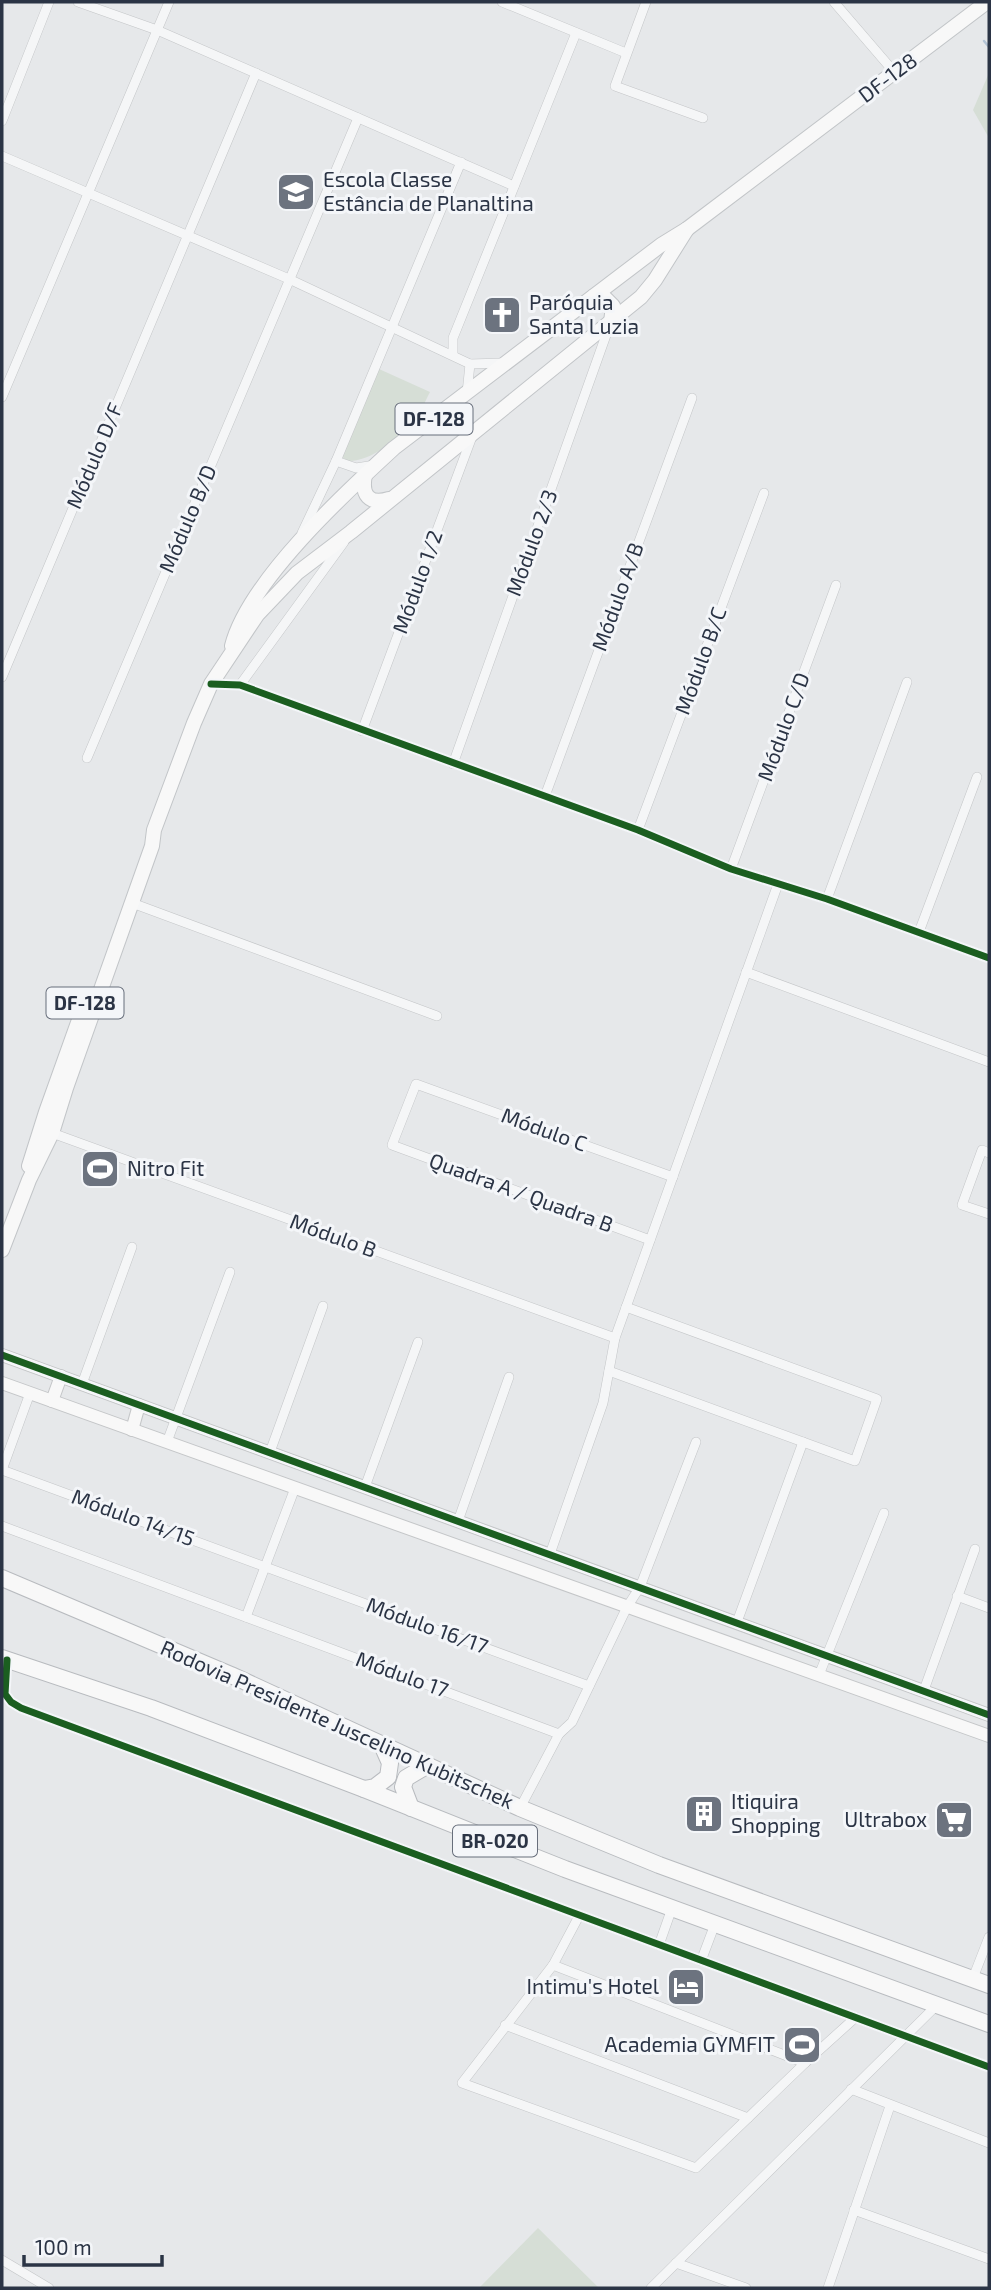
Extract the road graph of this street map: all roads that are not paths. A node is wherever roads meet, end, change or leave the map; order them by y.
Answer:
1 (49, 2) edge
2 (78, 2) edge
3 (169, 2) edge
4 (502, 2) edge
5 (646, 2) edge
6 (834, 2) edge
7 (987, 2) edge
8 (525, 6) edge
9 (157, 30) junction
10 (576, 33) junction
11 (626, 53) junction
12 (895, 73) junction
13 (257, 74) junction
14 (358, 118) junction
15 (703, 118) dead end
16 (2, 121) edge
17 (2, 156) edge
18 (461, 162) junction
19 (514, 186) junction
20 (88, 192) junction
21 (687, 229) junction
22 (189, 235) junction
23 (289, 279) junction
24 (594, 296) junction
25 (611, 322) junction
26 (392, 326) junction
27 (453, 355) junction
28 (507, 362) junction
29 (471, 364) junction
30 (467, 393) junction
31 (2, 397) edge
32 (692, 398) dead end
33 (473, 433) junction
34 (336, 461) junction
35 (370, 470) junction
36 (764, 493) dead end
37 (391, 499) junction
38 (351, 532) junction
39 (297, 545) junction
40 (836, 585) dead end
41 (229, 654) junction
42 (2, 677) edge
43 (907, 682) dead end
44 (211, 684) junction
45 (240, 685) junction
46 (362, 731) junction
47 (87, 758) dead end
48 (453, 764) junction
49 (977, 777) dead end
50 (545, 796) junction
51 (154, 830) junction
52 (638, 830) junction
53 (731, 869) junction
54 (778, 884) junction
55 (827, 899) junction
56 (132, 903) junction
57 (919, 932) junction
58 (989, 958) edge
59 (111, 960) junction
60 (96, 972) junction
61 (746, 972) junction
62 (437, 1016) dead end
63 (989, 1062) edge
64 (62, 1082) junction
65 (46, 1112) junction
66 (52, 1133) junction
67 (392, 1145) joint
68 (33, 1150) junction
69 (986, 1151) edge
70 (673, 1177) junction
71 (29, 1180) junction
72 (989, 1214) edge
73 (650, 1240) junction
74 (132, 1247) dead end
75 (2, 1250) edge
76 (230, 1272) dead end
77 (323, 1306) dead end
78 (626, 1307) junction
79 (615, 1338) junction
80 (418, 1342) dead end
81 (2, 1355) edge
82 (609, 1371) junction
83 (61, 1376) junction
84 (509, 1377) dead end
85 (2, 1383) edge
86 (82, 1384) junction
87 (30, 1393) junction
88 (52, 1401) junction
89 (139, 1405) junction
90 (176, 1418) junction
91 (132, 1430) junction
92 (167, 1442) junction
93 (696, 1442) dead end
94 (803, 1442) junction
95 (253, 1446) junction
96 (270, 1452) junction
97 (2, 1470) edge
98 (246, 1471) junction
99 (365, 1487) junction
100 (295, 1488) junction
101 (427, 1509) junction
102 (884, 1513) dead end
103 (458, 1521) junction
104 (2, 1526) edge
105 (419, 1533) junction
106 (975, 1549) dead end
107 (550, 1554) junction
108 (265, 1566) junction
109 (2, 1578) edge
110 (640, 1587) junction
111 (957, 1596) junction
112 (628, 1607) junction
113 (989, 1608) edge
114 (246, 1617) junction
115 (737, 1622) junction
116 (828, 1655) junction
117 (5, 1659) edge
118 (819, 1675) junction
119 (589, 1686) junction
120 (924, 1690) junction
121 (989, 1715) edge
122 (559, 1734) junction
123 (989, 1736) edge
124 (383, 1745) junction
125 (428, 1765) junction
126 (364, 1789) junction
127 (411, 1808) junction
128 (520, 1808) junction
129 (672, 1908) junction
130 (579, 1916) junction
131 (715, 1924) junction
132 (989, 1937) edge
133 (659, 1945) junction
134 (701, 1961) junction
135 (553, 1965) junction
136 (973, 1978) junction
137 (989, 1985) edge
138 (937, 2005) junction
139 (856, 2017) junction
140 (989, 2024) edge
141 (505, 2025) junction
142 (905, 2037) junction
143 (805, 2063) junction
144 (989, 2067) edge
145 (851, 2089) junction
146 (890, 2106) junction
147 (748, 2118) junction
148 (989, 2143) edge
149 (854, 2210) junction
150 (989, 2259) edge
151 (2, 2260) edge
152 (676, 2263) junction
153 (49, 2288) edge
154 (651, 2288) edge
155 (746, 2288) edge
156 (828, 2288) edge

1 - 16 street
2 - 9 street
3 - 9 street
4 - 8 street
5 - 11 street
6 - 12 street
7 - 12 main road, DF-128 / DF-128
8 - 10 street
9 - 13 street
9 - 20 street
10 - 11 street
10 - 19 street
11 - 15 street
12 - 21 main road, DF-128 / DF-128
13 - 14 street
13 - 22 street, Módulo D/F
14 - 18 street
14 - 23 street
17 - 20 street
18 - 19 street
18 - 26 street
19 - 27 street
20 - 22 street
20 - 31 street
21 - 24 main road, DF-128 / DF-128
21 - 25 main road, DF-128 / DF-128
22 - 23 street
22 - 42 street, Módulo D/F
23 - 26 street
23 - 47 street, Módulo B/D
24 - 25 main road
24 - 28 main road, DF-128 / DF-128
25 - 33 main road, DF-128 / DF-128
25 - 48 street, Módulo 2/3
26 - 27 street
26 - 34 street
27 - 29 street
28 - 29 street
28 - 30 main road, DF-128 / DF-128
29 - 30 street
30 - 35 main road, DF-128 / DF-128
32 - 50 street, Módulo A/B
33 - 37 main road, DF-128 / DF-128
33 - 46 street, Módulo 1/2
34 - 35 street
34 - 39 street
35 - 37 main road
35 - 39 main road, DF-128 / DF-128
36 - 52 street, Módulo B/C
37 - 38 main road, DF-128 / DF-128
38 - 41 main road, DF-128 / DF-128
38 - 45 street
39 - 41 main road, DF-128 / DF-128
40 - 53 street, Módulo C/D
41 - 44 main road, DF-128 / DF-128
43 - 55 street
44 - 45 street
44 - 51 main road, DF-128 / DF-128
45 - 46 street
46 - 48 street
48 - 50 street
49 - 57 street
50 - 52 street
51 - 56 main road, DF-128 / DF-128
51 - 60 main road, DF-128 / DF-128
52 - 53 street
53 - 54 street
54 - 55 street
54 - 61 street
55 - 57 street
56 - 59 main road, DF-128 / DF-128
56 - 62 street
57 - 58 street
59 - 60 main road
59 - 64 main road, DF-128 / DF-128
60 - 64 main road, DF-128 / DF-128
61 - 63 street
61 - 70 street
64 - 65 main road, DF-128 / DF-128
64 - 66 main road, DF-128 / DF-128
65 - 66 main road
65 - 68 main road, DF-128 / DF-128
66 - 68 main road
66 - 71 main road, DF-128 / DF-128
66 - 79 street, Módulo B
67 - 70 street, Módulo C
67 - 73 street, Quadra A / Quadra B
68 - 71 main road, DF-128 / DF-128
69 - 72 street
70 - 73 street
71 - 75 main road, DF-128 / DF-128
73 - 78 street
74 - 86 street
76 - 90 street
77 - 96 street
78 - 79 street
78 - 94 street
79 - 82 street
80 - 99 street
81 - 83 street
82 - 94 street
82 - 107 street
83 - 86 street
83 - 88 street
84 - 103 street
85 - 87 street
86 - 89 street
87 - 88 street
87 - 97 street
88 - 91 street
89 - 90 street
89 - 91 street
90 - 92 street
90 - 95 street
91 - 92 street
92 - 98 street
93 - 110 street
94 - 115 street
95 - 96 street
95 - 98 street
96 - 99 street
97 - 108 street, Módulo 14/15
98 - 100 street
99 - 101 street
100 - 105 street
100 - 108 street
101 - 103 street
101 - 105 street
102 - 116 street
103 - 107 street
104 - 114 street, Módulo 17
105 - 112 street
106 - 111 street
107 - 110 street
108 - 114 street
108 - 119 street, Módulo 16/17
109 - 124 highway, Rodovia Presidente Juscelino Kubitschek / BR-020
110 - 112 street
110 - 115 street
111 - 113 street
111 - 120 street
112 - 118 street
112 - 119 street
114 - 122 street, Módulo 17
115 - 116 street
116 - 118 street
116 - 120 street
117 - 126 highway, Rodovia Presidente Juscelino Kubitschek / BR-020
117 - 130 street
118 - 123 street
119 - 122 street
120 - 121 street
122 - 128 street
124 - 125 highway, Rodovia Presidente Juscelino Kubitschek / BR-020
124 - 126 highway
125 - 127 highway
125 - 128 highway, Rodovia Presidente Juscelino Kubitschek / BR-020
126 - 127 highway, Rodovia Presidente Juscelino Kubitschek / BR-020
127 - 129 highway, Rodovia Presidente Juscelino Kubitschek / BR-020
128 - 136 highway, Rodovia Presidente Juscelino Kubitschek / BR-020
129 - 131 highway, Rodovia Presidente Juscelino Kubitschek / BR-020
129 - 133 street
130 - 133 street
130 - 135 street
131 - 134 street
131 - 138 highway, Rodovia Presidente Juscelino Kubitschek / BR-020
132 - 136 street
133 - 134 street
134 - 139 street
135 - 141 street
135 - 143 street
136 - 137 highway, Rodovia Presidente Juscelino Kubitschek / BR-020
138 - 140 highway, Rodovia Presidente Juscelino Kubitschek / BR-020
138 - 142 street
139 - 142 street
139 - 143 street
141 - 147 street
141 - 147 street
142 - 144 street
142 - 145 street
143 - 147 street
145 - 146 street
145 - 152 street
146 - 148 street
146 - 149 street
149 - 150 street
149 - 156 street
151 - 153 street
152 - 154 street
152 - 155 street

